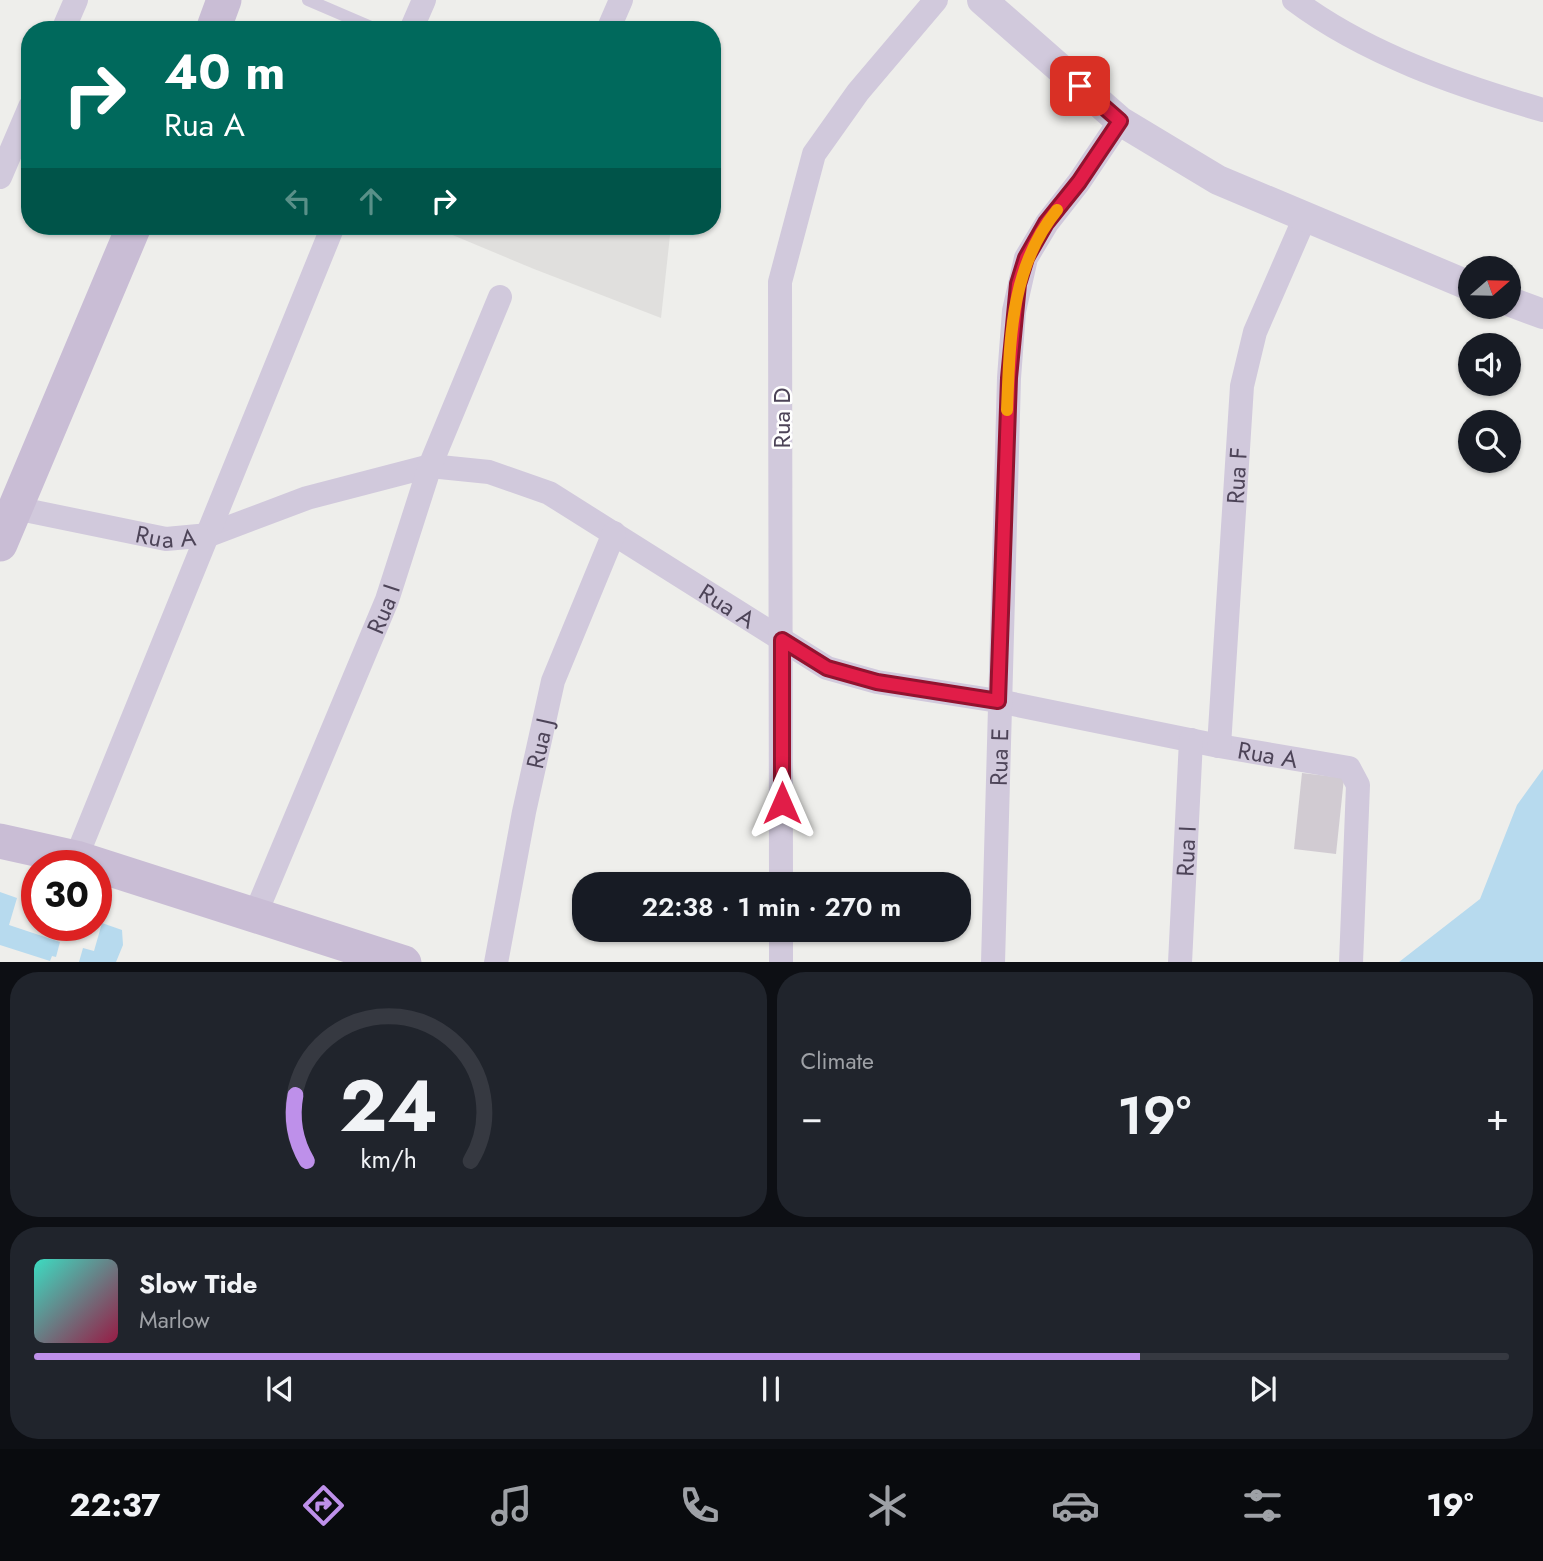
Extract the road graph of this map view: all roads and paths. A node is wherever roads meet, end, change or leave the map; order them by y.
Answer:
1 (76, 0) edge
2 (224, 0) edge
3 (308, 0) edge
4 (424, 0) edge
5 (621, 0) edge
6 (936, 0) edge
7 (982, 0) edge
8 (1294, 0) edge
9 (67, 21) edge
10 (216, 21) edge
11 (357, 21) edge
12 (415, 21) edge
13 (612, 21) edge
14 (1543, 110) edge
15 (1120, 121) junction
16 (21, 128) edge
17 (0, 177) edge
18 (1306, 215) junction
19 (130, 235) edge
20 (329, 235) edge
21 (1458, 281) edge
22 (500, 297) dead end
23 (1521, 306) edge
24 (1543, 314) edge
25 (430, 466) junction
26 (15, 508) junction
27 (614, 533) junction
28 (209, 535) junction
29 (0, 544) edge
30 (782, 640) junction
31 (998, 701) junction
32 (1191, 740) junction
33 (1219, 746) junction
34 (0, 841) edge
35 (40, 850) edge
36 (79, 850) edge
37 (112, 869) edge
38 (782, 872) edge
39 (255, 915) junction
40 (781, 942) edge
41 (404, 962) edge
42 (496, 962) edge
43 (781, 962) edge
44 (993, 962) edge
45 (1180, 962) edge
46 (1351, 962) edge

1 - 9 street
2 - 10 main road
3 - 11 lane
4 - 12 street
5 - 13 street
6 - 30 street, Rua D
7 - 15 street
8 - 14 street
15 - 18 street
15 - 31 street, Rua E
16 - 17 street
18 - 21 street
18 - 33 street, Rua F
19 - 26 main road
20 - 28 street
22 - 25 street, Rua I
23 - 24 street
25 - 27 street, Rua A
25 - 28 street, Rua A
25 - 39 street, Rua I
26 - 28 street, Rua A
26 - 29 main road
27 - 30 street, Rua A
27 - 42 street, Rua J
28 - 36 street
30 - 31 street, Rua A
30 - 38 street, Rua D
31 - 32 street, Rua A
31 - 44 street, Rua E
32 - 33 street, Rua A
32 - 45 street, Rua I
33 - 46 street, Rua A
34 - 35 main road
37 - 39 main road
39 - 41 main road
40 - 43 street

